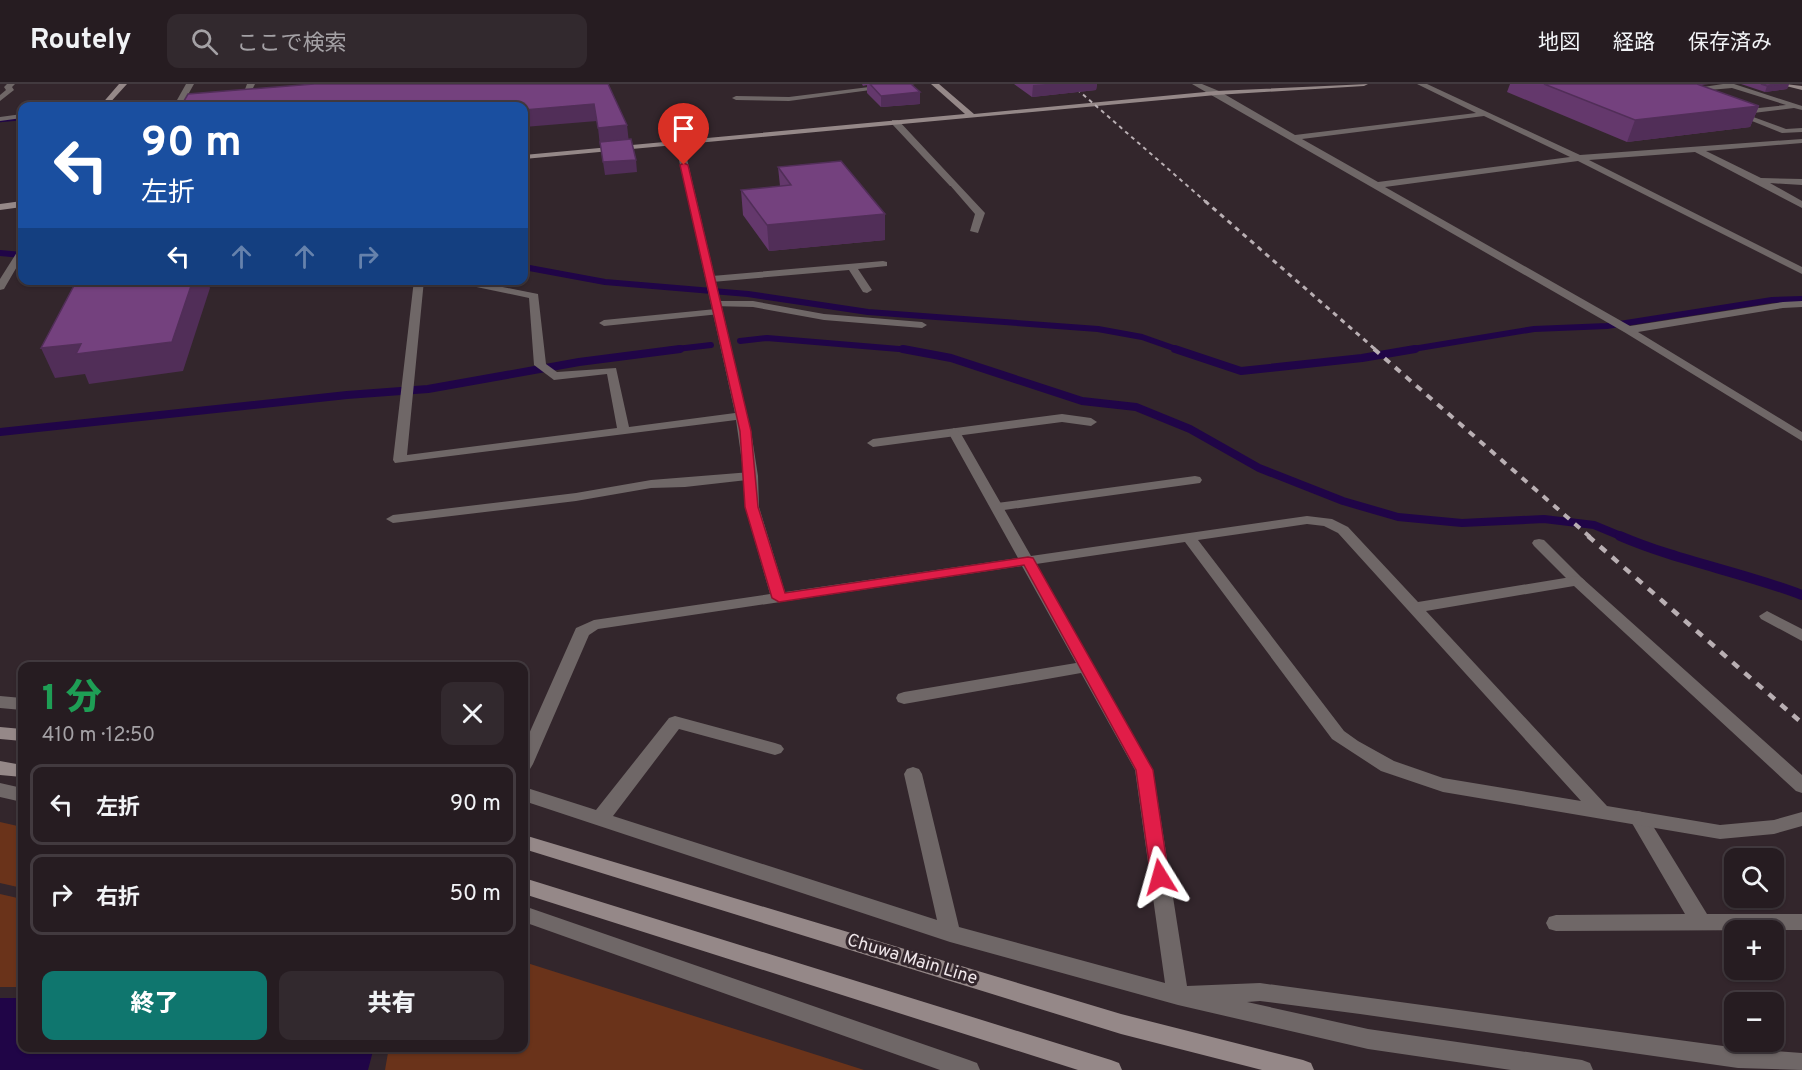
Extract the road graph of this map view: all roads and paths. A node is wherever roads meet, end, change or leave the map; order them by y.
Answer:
1 (11, 84) edge
2 (123, 84) edge
3 (190, 84) edge
4 (250, 84) edge
5 (911, 84) edge
6 (935, 84) edge
7 (1196, 84) edge
8 (1364, 84) edge
9 (1421, 84) edge
10 (1789, 84) edge
11 (1730, 85) edge
12 (1802, 88) edge
13 (1216, 93) junction
14 (1764, 96) junction
15 (256, 97) edge
16 (233, 98) edge
17 (244, 98) junction
18 (736, 98) dead end
19 (1696, 98) edge
20 (1740, 98) edge
21 (0, 99) edge
22 (212, 100) edge
23 (107, 102) edge
24 (180, 102) joint
25 (1799, 107) edge
26 (1725, 109) edge
27 (1735, 113) junction
28 (1484, 114) junction
29 (972, 116) junction
30 (18, 117) edge
31 (0, 119) edge
32 (895, 122) junction
33 (1783, 122) dead end
34 (1765, 124) junction
35 (1802, 130) edge
36 (1293, 138) junction
37 (1802, 141) edge
38 (679, 142) junction
39 (1698, 150) junction
40 (528, 157) edge
41 (1579, 158) junction
42 (1759, 180) junction
43 (1802, 182) edge
44 (1377, 185) junction
45 (18, 205) edge
46 (1802, 205) edge
47 (0, 207) edge
48 (975, 231) dead end
49 (18, 256) edge
50 (883, 264) dead end
51 (852, 267) junction
52 (1802, 271) edge
53 (4, 275) edge
54 (418, 285) edge
55 (475, 285) edge
56 (0, 287) edge
57 (867, 290) dead end
58 (714, 296) junction
59 (1802, 304) edge
60 (604, 323) dead end
61 (922, 325) dead end
62 (1628, 330) junction
63 (741, 416) junction
64 (1091, 422) dead end
65 (624, 431) junction
66 (954, 432) junction
67 (1802, 437) edge
68 (873, 443) dead end
69 (751, 476) junction
70 (1195, 480) dead end
71 (998, 507) junction
72 (393, 519) dead end
73 (1188, 537) junction
74 (1539, 543) dead end
75 (1028, 561) junction
76 (1577, 581) junction
77 (779, 598) junction
78 (1413, 608) junction
79 (1767, 616) dead end
80 (1802, 636) edge
81 (1087, 667) junction
82 (904, 698) dead end
83 (0, 702) edge
84 (18, 704) edge
85 (0, 733) edge
86 (18, 735) edge
87 (775, 748) dead end
88 (528, 755) edge
89 (0, 768) edge
90 (18, 770) edge
91 (913, 774) dead end
92 (1802, 786) edge
93 (0, 790) edge
94 (18, 794) edge
95 (528, 795) edge
96 (1601, 811) junction
97 (1638, 818) junction
98 (600, 819) junction
99 (1802, 819) edge
100 (528, 844) edge
101 (528, 887) edge
102 (528, 915) edge
103 (1701, 922) junction
104 (1802, 922) edge
105 (1556, 923) dead end
106 (950, 933) junction
107 (1178, 996) junction
108 (1802, 1063) edge
109 (969, 1070) edge
110 (1111, 1070) edge
111 (1303, 1070) edge
112 (1582, 1070) edge

1 - 21 street
2 - 23 street
3 - 24 street
4 - 17 street
5 - 18 street
6 - 29 street
7 - 13 street
8 - 13 street
9 - 28 street
10 - 12 street
11 - 14 street
11 - 19 street
13 - 29 street
13 - 36 street
14 - 20 street
14 - 25 street
15 - 17 street
16 - 17 street
22 - 24 street
25 - 27 street
26 - 27 street
27 - 34 street
28 - 36 street
28 - 41 street
29 - 32 street
30 - 31 street
32 - 38 street
32 - 48 street
33 - 34 street
34 - 35 street
36 - 44 street
37 - 39 street
38 - 40 street
38 - 58 street
39 - 41 street
39 - 42 street
41 - 44 street
41 - 52 street
42 - 43 street
42 - 46 street
44 - 62 street
45 - 47 street
49 - 53 street
50 - 51 street
51 - 57 street
51 - 58 street
53 - 56 street
54 - 65 street
55 - 65 street
58 - 60 street
58 - 61 street
58 - 63 street
59 - 62 street
62 - 67 street
63 - 65 street
63 - 69 street
64 - 66 street
66 - 68 street
66 - 71 street
69 - 72 street
69 - 77 street
70 - 71 street
71 - 75 street
73 - 75 street
73 - 78 street
73 - 96 street
74 - 76 street
75 - 77 street
75 - 81 street
76 - 78 street
76 - 92 street
77 - 88 street
78 - 96 street
79 - 80 street
81 - 82 street
81 - 107 street
83 - 84 street
85 - 86 street
87 - 98 street
89 - 90 street
91 - 106 street
93 - 94 street
95 - 98 street
96 - 97 street
97 - 99 street
97 - 103 street
98 - 106 street
100 - 111 street, Chuwa Main Line
101 - 110 street
102 - 109 street
103 - 104 street
103 - 105 street
106 - 107 street
107 - 108 street
107 - 112 street

